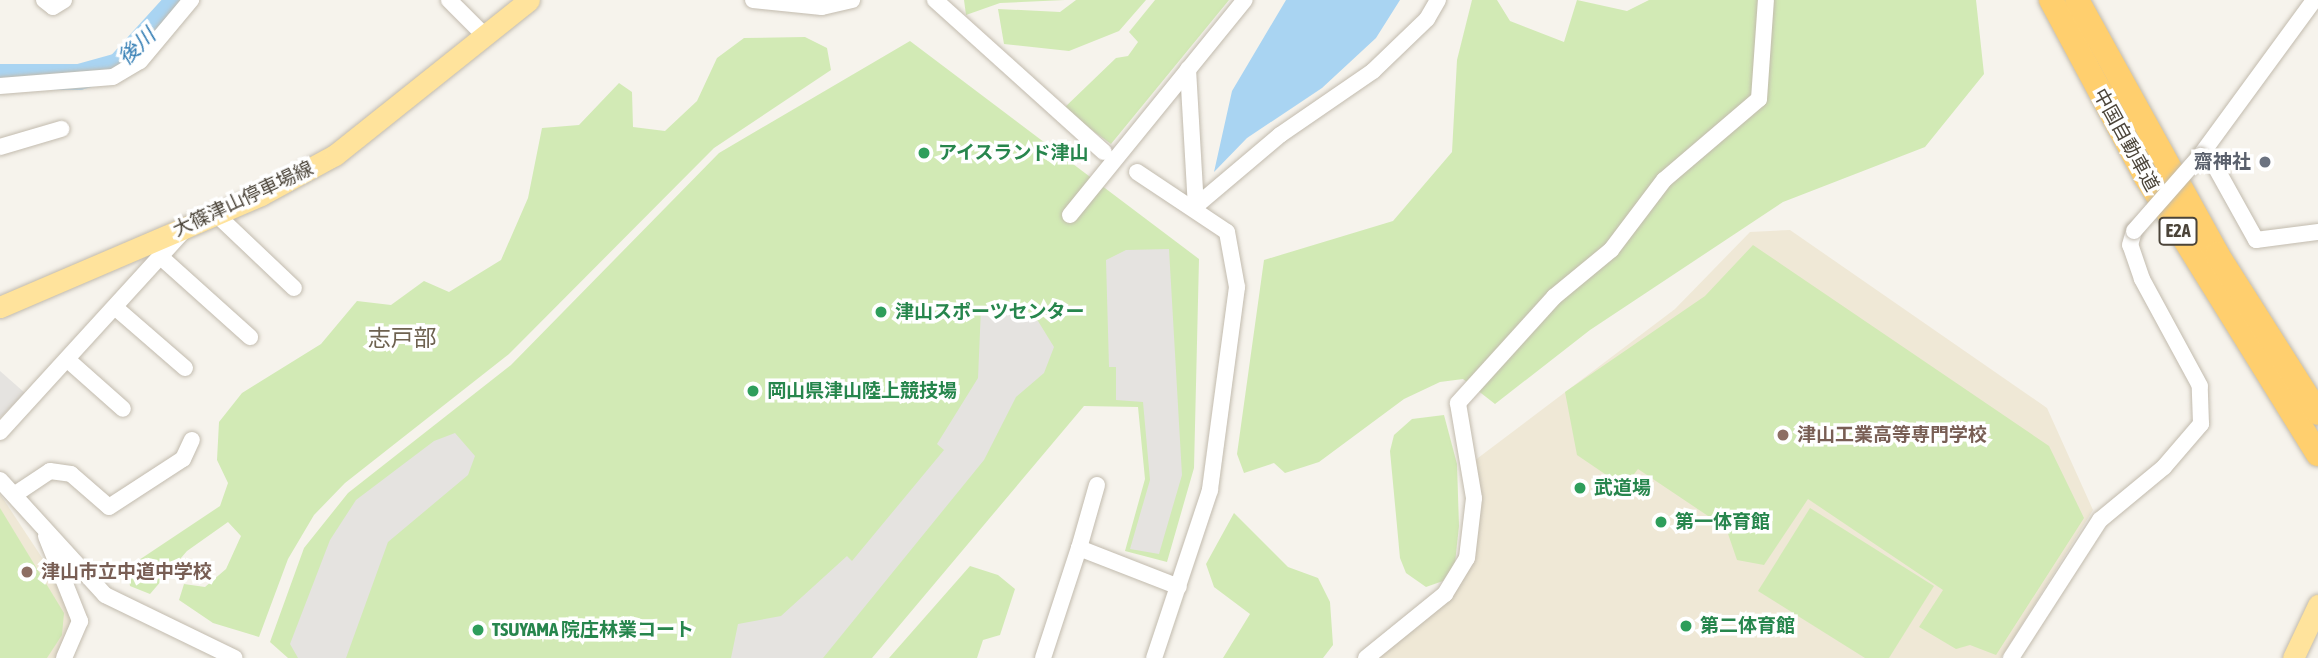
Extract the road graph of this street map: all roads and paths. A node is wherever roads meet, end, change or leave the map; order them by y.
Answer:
1 (44, 0) edge
2 (64, 0) edge
3 (191, 0) edge
4 (449, 0) edge
5 (529, 0) edge
6 (753, 0) edge
7 (852, 0) edge
8 (935, 0) edge
9 (1245, 0) edge
10 (1438, 0) edge
11 (1450, 0) edge
12 (1766, 0) edge
13 (2051, 0) edge
14 (2077, 0) edge
15 (2314, 0) edge
16 (1427, 19) junction
17 (485, 36) junction
18 (1188, 69) junction
19 (0, 86) edge
20 (61, 129) dead end
21 (0, 147) edge
22 (1104, 152) dead end
23 (2203, 153) junction
24 (1138, 172) dead end
25 (1196, 206) junction
26 (217, 215) junction
27 (1070, 215) dead end
28 (188, 226) junction
29 (2318, 232) edge
30 (163, 259) junction
31 (294, 288) dead end
32 (0, 307) edge
33 (117, 309) junction
34 (250, 337) dead end
35 (69, 361) junction
36 (185, 368) dead end
37 (123, 409) dead end
38 (2318, 412) edge
39 (0, 432) edge
40 (192, 440) dead end
41 (2318, 454) edge
42 (0, 480) edge
43 (1097, 485) dead end
44 (13, 495) junction
45 (44, 530) junction
46 (1079, 548) junction
47 (1179, 587) junction
48 (2318, 605) edge
49 (64, 658) edge
50 (235, 658) edge
51 (1042, 658) edge
52 (1154, 658) edge
53 (1366, 658) edge
54 (2011, 658) edge
55 (2293, 658) edge

1 - 2 street
3 - 19 street
4 - 17 street
5 - 17 main road, 大篠津山停車場線
6 - 7 street
8 - 22 street
9 - 18 street
10 - 16 street
11 - 16 street
12 - 53 street
13 - 41 highway, 中国自動車道 / E2A
14 - 38 highway, 中国自動車道 / E2A
15 - 23 street
16 - 25 street
17 - 26 main road, 大篠津山停車場線
18 - 25 street
18 - 27 street
20 - 21 street
23 - 29 street
23 - 54 street, bridge
24 - 25 street
25 - 47 street
26 - 28 main road, 大篠津山停車場線
26 - 31 street
28 - 30 street
28 - 32 main road, 大篠津山停車場線
30 - 33 street
30 - 34 street
33 - 35 street
33 - 36 street
35 - 37 street
35 - 39 street
40 - 44 street
42 - 44 street
43 - 46 street
44 - 45 street
45 - 49 street
45 - 50 street
46 - 47 street
46 - 51 street
47 - 52 street
48 - 55 main road

